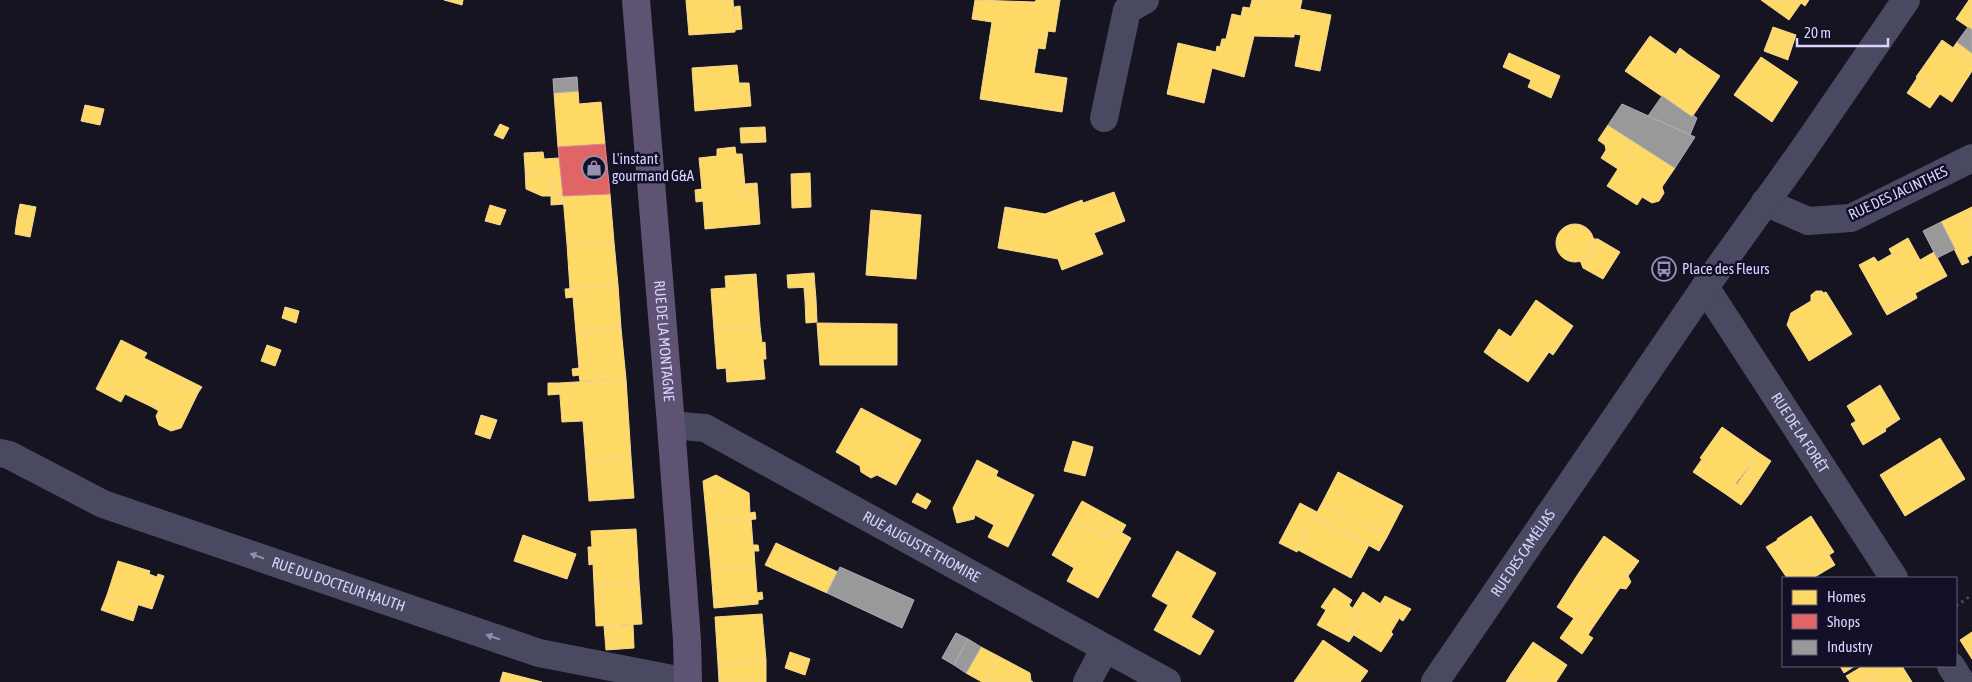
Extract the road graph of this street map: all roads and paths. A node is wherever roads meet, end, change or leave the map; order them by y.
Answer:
1 (636, 0) edge
2 (1144, 0) edge
3 (1906, 0) edge
4 (1104, 118) dead end
5 (1972, 158) edge
6 (1765, 202) junction
7 (1705, 287) junction
8 (671, 425) junction
9 (0, 453) edge
10 (1893, 577) edge
11 (1972, 595) edge
12 (1957, 605) edge
13 (1105, 648) junction
14 (1952, 667) edge
15 (688, 682) edge
16 (1087, 682) edge
17 (1167, 682) edge
18 (1435, 682) edge
19 (1961, 682) edge

1 - 8 main road, RUE DE LA MONTAGNE
2 - 4 street
3 - 6 street
5 - 6 street, RUE DES JACINTHES
6 - 7 street
7 - 10 street, RUE DE LA FORÊT
7 - 18 street, RUE DES CAMÉLIAS
8 - 13 street, RUE AUGUSTE THOMIRE
8 - 15 main road, RUE DE LA MONTAGNE
15 -> 9 street, RUE DU DOCTEUR HAUTH
11 - 12 path
13 - 16 street
13 - 17 street, RUE AUGUSTE THOMIRE
14 - 19 street

